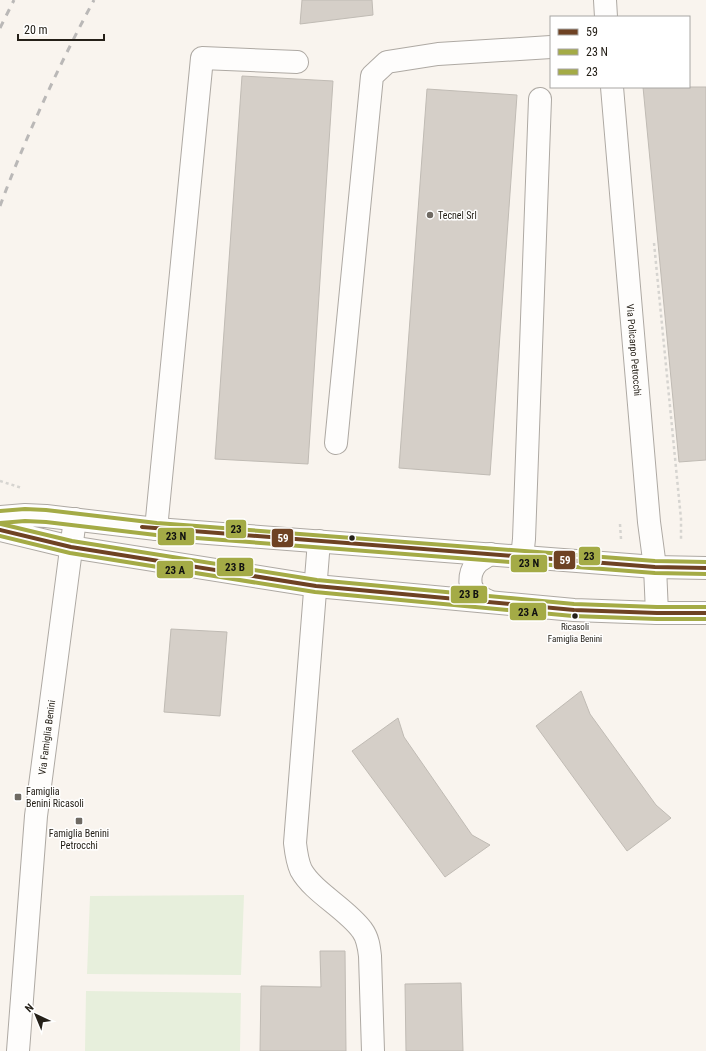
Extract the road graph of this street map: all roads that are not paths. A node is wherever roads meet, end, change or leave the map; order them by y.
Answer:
1 (605, 0) edge
2 (606, 16) edge
3 (550, 47) edge
4 (297, 62) dead end
5 (612, 88) edge
6 (540, 99) dead end
7 (336, 443) dead end
8 (0, 517) edge
9 (75, 519) junction
10 (156, 529) junction
11 (0, 530) edge
12 (319, 541) junction
13 (71, 547) junction
14 (490, 554) junction
15 (522, 557) junction
16 (655, 567) junction
17 (706, 568) edge
18 (316, 586) junction
19 (488, 602) junction
20 (657, 613) junction
21 (706, 613) edge
22 (18, 1051) edge
23 (373, 1051) edge

1 - 2 main road
3 - 7 main road
4 - 10 main road
5 - 16 main road, Via Policarpo Petrocchi
6 - 15 main road
8 - 9 main road
9 - 10 main road
9 - 13 main road, Via Famiglia Benini
10 - 12 main road
11 - 13 main road
12 - 14 main road
12 - 18 main road
13 - 18 main road
13 - 22 main road, Via Famiglia Benini
14 - 15 main road
14 - 19 main road
15 - 16 main road
16 - 17 main road
16 - 20 main road, Via Policarpo Petrocchi
18 - 19 main road
18 - 23 main road
19 - 20 main road
20 - 21 main road

